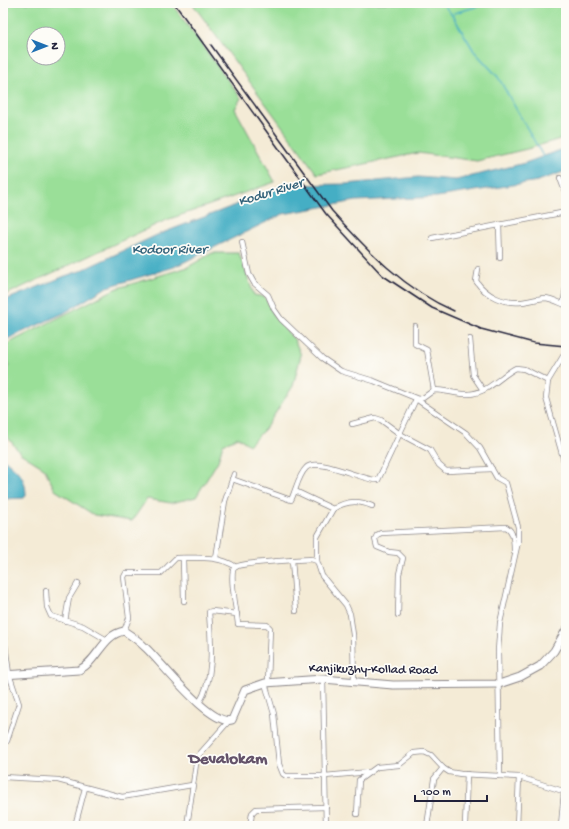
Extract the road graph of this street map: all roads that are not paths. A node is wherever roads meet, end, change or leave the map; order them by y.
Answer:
1 (560, 178) dead end
2 (566, 194) edge
3 (566, 212) edge
4 (499, 226) junction
5 (432, 238) dead end
6 (242, 242) dead end
7 (500, 258) dead end
8 (478, 269) dead end
9 (566, 288) edge
10 (566, 305) edge
11 (415, 326) dead end
12 (566, 337) edge
13 (470, 339) dead end
14 (564, 359) edge
15 (548, 381) junction
16 (434, 390) junction
17 (483, 390) junction
18 (416, 399) junction
19 (352, 424) dead end
20 (400, 434) junction
21 (492, 468) junction
22 (566, 468) edge
23 (234, 474) dead end
24 (232, 479) junction
25 (295, 491) junction
26 (372, 506) dead end
27 (333, 509) junction
28 (514, 557) junction
29 (183, 558) junction
30 (216, 558) junction
31 (292, 560) junction
32 (317, 561) junction
33 (236, 567) junction
34 (78, 583) dead end
35 (46, 591) dead end
36 (184, 601) dead end
37 (296, 611) dead end
38 (237, 614) junction
39 (398, 615) dead end
40 (65, 621) junction
41 (3, 630) edge
42 (566, 630) edge
43 (124, 631) junction
44 (107, 640) junction
45 (6, 674) edge
46 (323, 679) junction
47 (354, 682) junction
48 (267, 683) junction
49 (499, 684) junction
50 (199, 703) junction
51 (228, 722) junction
52 (7, 741) dead end
53 (443, 768) junction
54 (371, 772) junction
55 (467, 774) junction
56 (325, 776) junction
57 (500, 776) junction
58 (3, 777) edge
59 (519, 778) junction
60 (192, 785) junction
61 (85, 788) junction
62 (565, 792) edge
63 (326, 807) junction
64 (357, 814) dead end
65 (74, 826) edge
66 (187, 826) edge
67 (250, 826) edge
68 (326, 826) edge
69 (426, 826) edge
70 (464, 826) edge
71 (517, 826) edge
72 (561, 826) edge

1 - 2 street
3 - 4 street
4 - 5 street
4 - 7 street
6 - 18 street
8 - 10 street
9 - 10 street
11 - 16 street
12 - 14 street
13 - 17 street
14 - 15 street
15 - 17 street
15 - 22 street
16 - 17 street
16 - 18 street
18 - 20 street
18 - 21 street
19 - 20 street
20 - 21 street
20 - 25 street
21 - 28 street
23 - 24 street
24 - 25 street
24 - 30 street
25 - 27 street
26 - 27 street
27 - 32 street
28 - 39 street
28 - 49 street
29 - 30 street
29 - 36 street
29 - 43 street
30 - 33 street
31 - 32 street
31 - 33 street
31 - 37 street
32 - 47 street
33 - 38 street
34 - 40 street
35 - 40 street
38 - 48 street
38 - 50 street
40 - 44 street
41 - 45 street
42 - 49 main road, Kanjikuzhy-Kollad Road
43 - 44 main road
43 - 50 main road
44 - 45 main road
45 - 52 street
46 - 47 main road, Kanjikuzhy-Kollad Road
46 - 48 main road, Kanjikuzhy-Kollad Road
46 - 56 street
47 - 49 main road, Kanjikuzhy-Kollad Road
48 - 51 main road, Kanjikuzhy-Kollad Road
48 - 56 street
49 - 57 street
50 - 51 main road
51 - 60 street
53 - 54 street
53 - 55 street
53 - 69 street
54 - 56 street
54 - 64 street
55 - 57 street
55 - 70 street
56 - 63 street
57 - 59 street
58 - 61 street
59 - 62 street
59 - 71 street
60 - 61 street
60 - 66 street
61 - 65 street
62 - 72 street
63 - 67 street
63 - 68 street

